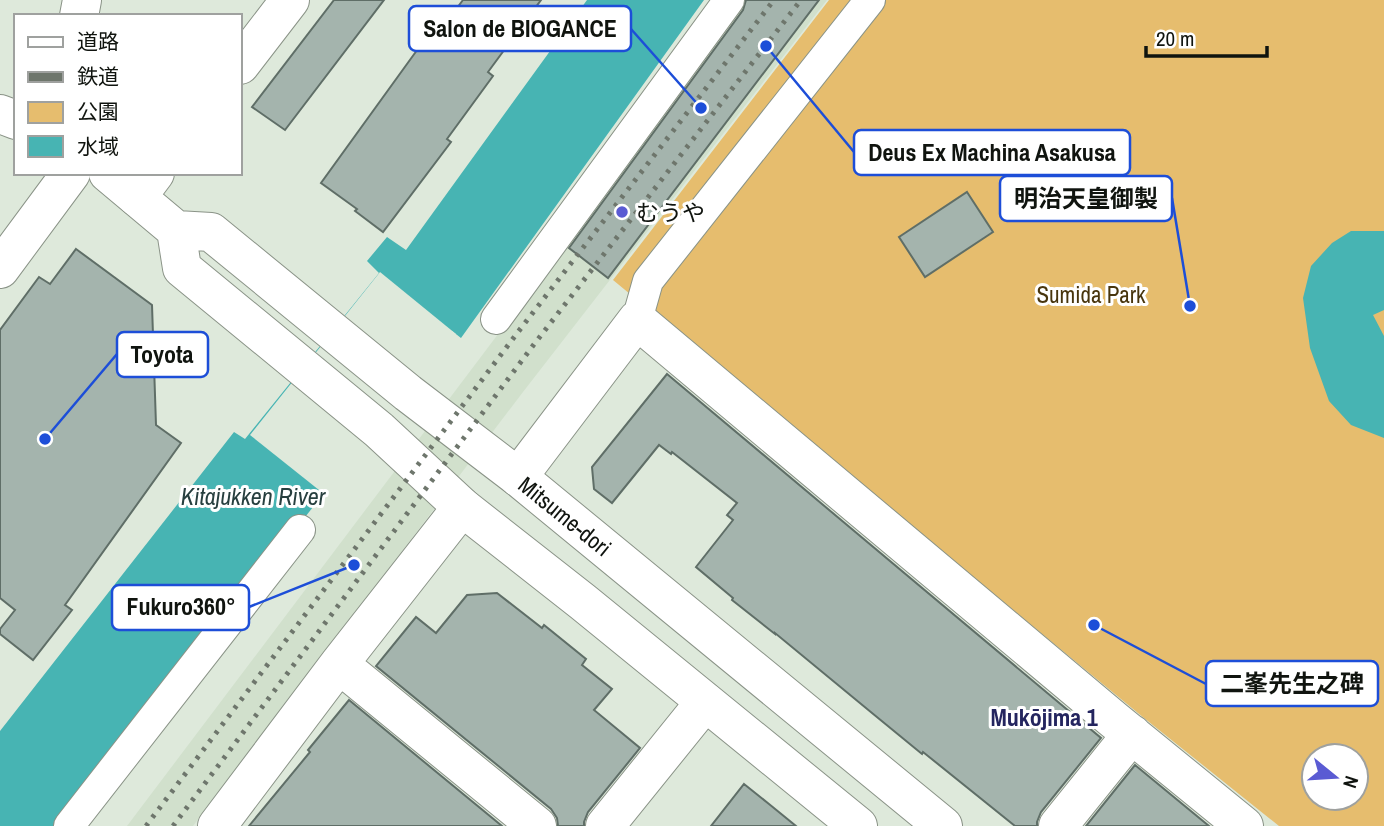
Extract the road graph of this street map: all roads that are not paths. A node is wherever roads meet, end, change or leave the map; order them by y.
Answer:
1 (290, 0) edge
2 (730, 0) edge
3 (870, 0) edge
4 (242, 62) edge
5 (70, 175) edge
6 (134, 181) edge
7 (176, 230) junction
8 (0, 270) edge
9 (496, 319) dead end
10 (637, 320) junction
11 (517, 477) junction
12 (462, 507) junction
13 (300, 530) dead end
14 (339, 664) junction
15 (705, 702) junction
16 (1132, 734) junction
17 (69, 826) edge
18 (217, 826) edge
19 (537, 826) edge
20 (604, 826) edge
21 (858, 826) edge
22 (943, 826) edge
23 (1058, 826) edge
24 (1244, 826) edge

1 - 4 street
2 - 9 street
3 - 10 street
5 - 8 street
6 - 7 street
7 - 11 street, Mitsume-dori
7 - 12 street
10 - 11 street
10 - 16 street
11 - 22 street, Mitsume-dori
12 - 14 street
12 - 15 street
13 - 17 street
14 - 18 street
14 - 19 street
15 - 20 street
15 - 21 street
16 - 23 street
16 - 24 street

